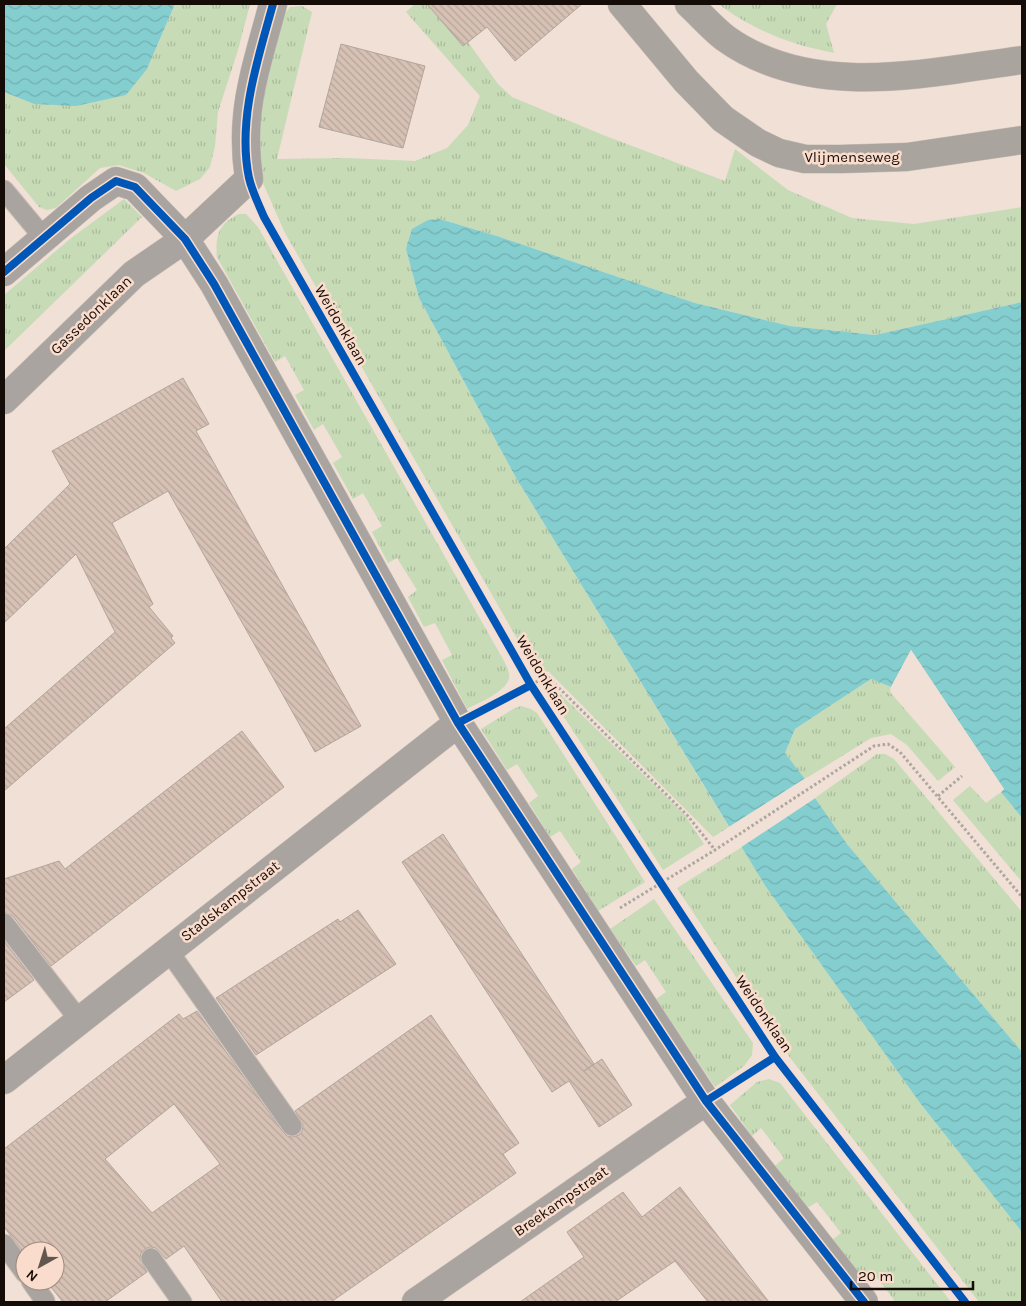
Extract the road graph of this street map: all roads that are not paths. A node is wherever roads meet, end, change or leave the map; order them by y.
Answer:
1 (273, 4) edge
2 (622, 4) edge
3 (689, 4) edge
4 (1022, 60) edge
5 (1022, 140) edge
6 (4, 190) edge
7 (44, 238) junction
8 (185, 240) junction
9 (4, 272) edge
10 (4, 400) edge
11 (458, 723) junction
12 (4, 923) edge
13 (168, 950) junction
14 (80, 1021) junction
15 (4, 1080) edge
16 (706, 1101) junction
17 (292, 1126) dead end
18 (4, 1244) edge
19 (151, 1258) dead end
20 (15, 1259) edge
21 (38, 1291) edge
22 (45, 1301) dead end
23 (182, 1302) edge
24 (416, 1302) edge
25 (864, 1302) edge

1 - 8 street
2 - 5 street, Vlijmenseweg
3 - 4 street
6 - 7 lane
7 - 8 street
7 - 9 street
8 - 10 street, Gassedonklaan
8 - 11 street
11 - 13 street, Stadskampstraat
11 - 16 street
12 - 14 lane
13 - 14 street, Stadskampstraat
13 - 17 lane
14 - 15 street, Stadskampstraat
16 - 24 street, Breekampstraat
16 - 25 street
18 - 20 lane
19 - 23 lane
21 - 22 lane

